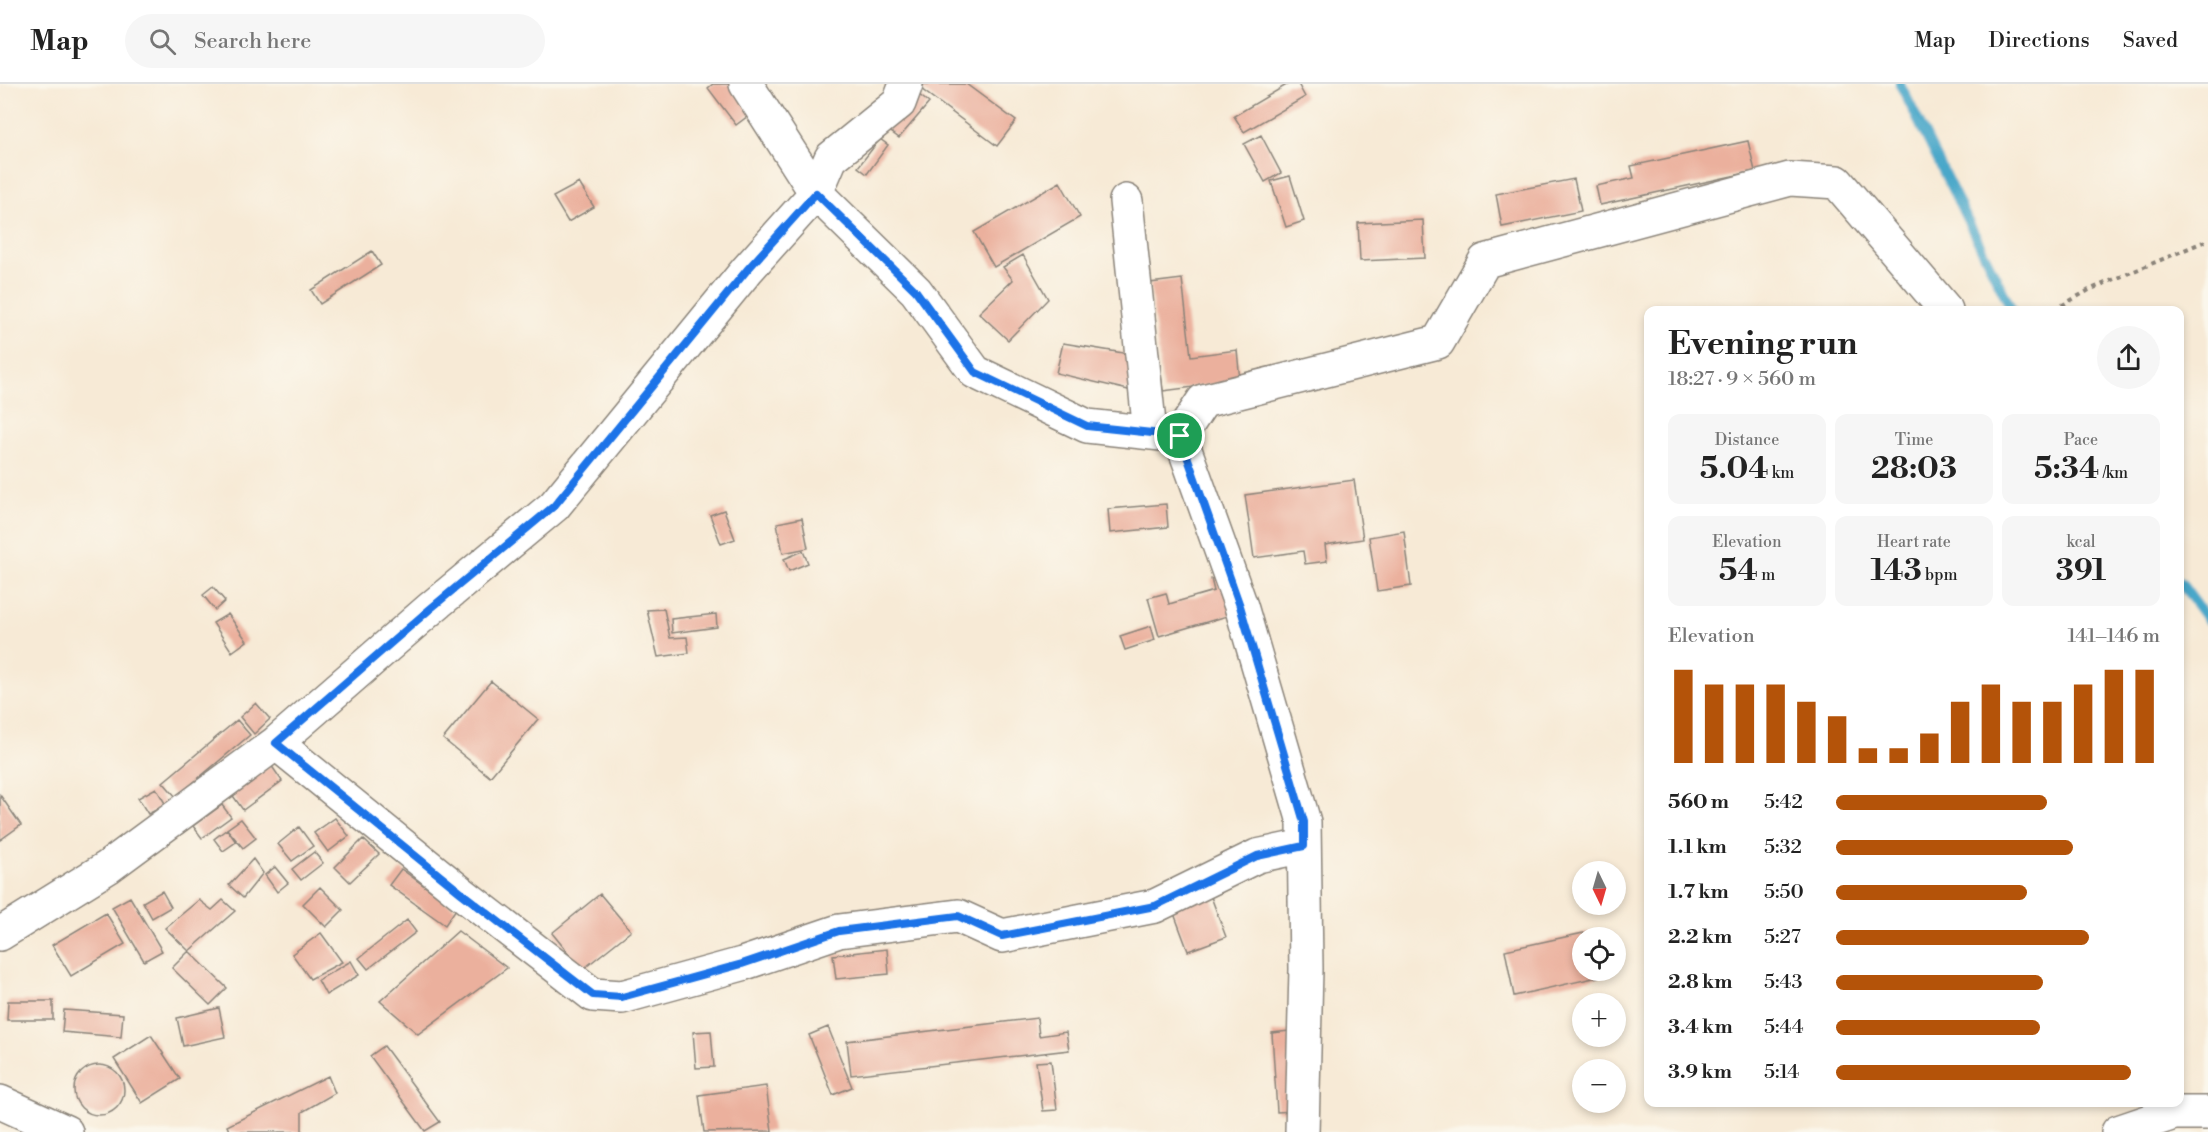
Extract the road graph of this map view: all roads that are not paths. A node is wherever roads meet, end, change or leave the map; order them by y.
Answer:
1 (746, 84) edge
2 (906, 84) edge
3 (816, 193) junction
4 (1126, 201) dead end
5 (1943, 306) edge
6 (1165, 434) junction
7 (276, 743) junction
8 (1304, 846) junction
9 (0, 934) edge
10 (0, 1102) edge
11 (2208, 1113) edge
12 (66, 1132) edge
13 (1302, 1132) edge
14 (2118, 1132) edge

1 - 3 street
2 - 3 street
3 - 6 street
3 - 7 street
4 - 6 street
5 - 6 street
6 - 8 street
7 - 8 street
7 - 9 street
8 - 13 street
10 - 12 street
11 - 14 street

